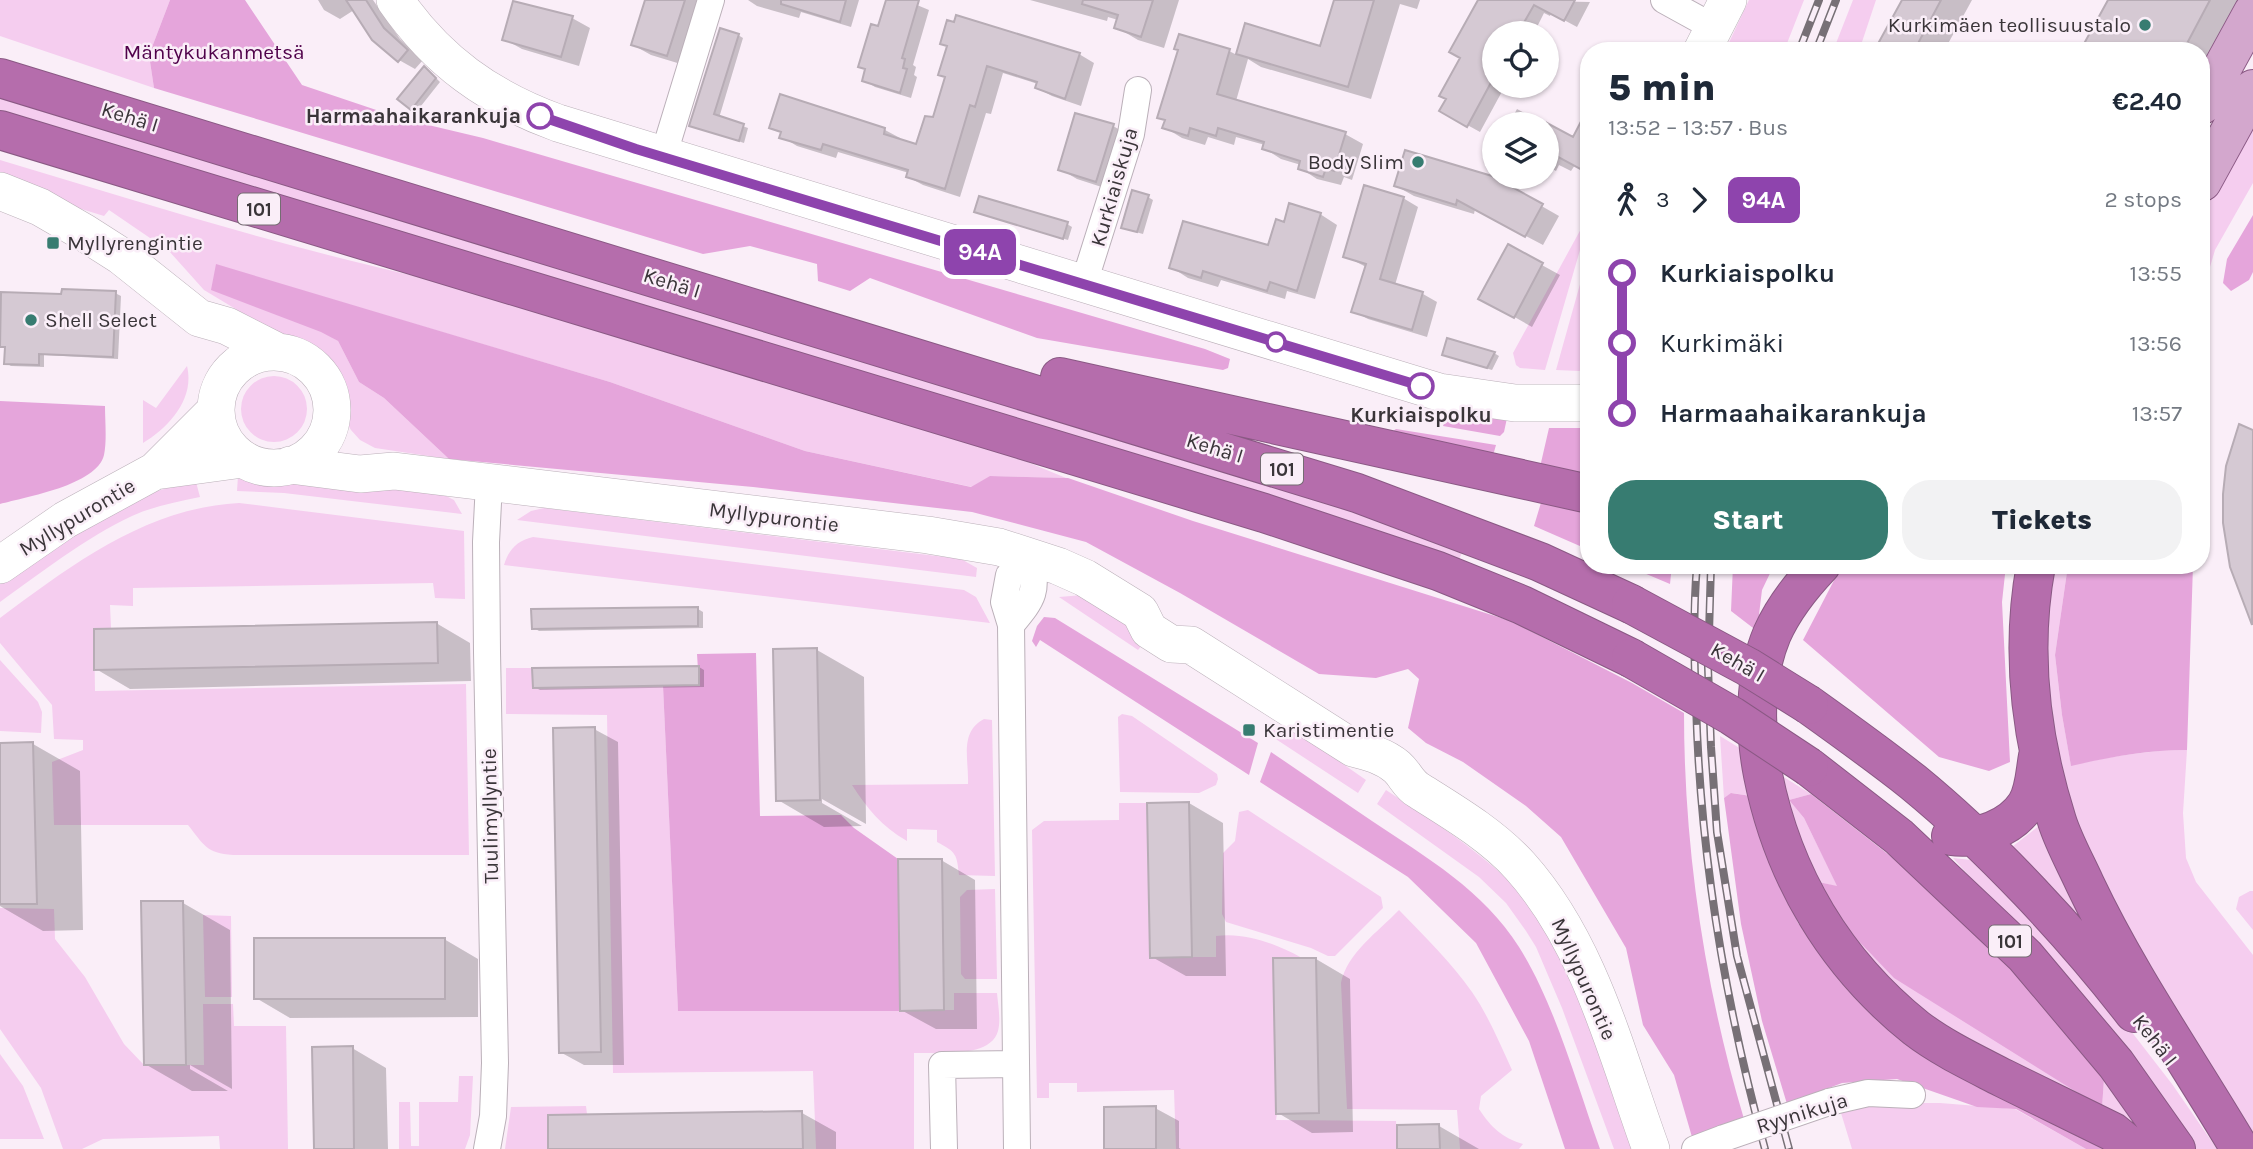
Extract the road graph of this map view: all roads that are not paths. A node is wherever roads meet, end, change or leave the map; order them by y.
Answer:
1 (395, 0) edge
2 (710, 0) edge
3 (1664, 0) edge
4 (2253, 12) edge
5 (1715, 26) edge
6 (0, 78) edge
7 (2253, 89) edge
8 (1138, 90) dead end
9 (2210, 90) edge
10 (0, 130) edge
11 (663, 157) junction
12 (2210, 167) edge
13 (0, 191) edge
14 (1084, 283) junction
15 (199, 318) junction
16 (278, 352) junction
17 (923, 359) junction
18 (219, 396) junction
19 (1580, 403) edge
20 (330, 425) junction
21 (243, 459) junction
22 (290, 465) junction
23 (155, 471) junction
24 (394, 471) junction
25 (489, 483) junction
26 (1580, 492) edge
27 (1031, 556) junction
28 (0, 565) edge
29 (1813, 574) edge
30 (2035, 574) edge
31 (2038, 754) junction
32 (1810, 766) junction
33 (1973, 837) junction
34 (1016, 1064) junction
35 (1912, 1095) dead end
36 (487, 1149) edge
37 (944, 1149) edge
38 (1017, 1149) edge
39 (1651, 1149) edge
40 (1695, 1149) edge
41 (2134, 1149) edge
42 (2176, 1149) edge
43 (2238, 1149) edge

1 - 11 main road
2 - 11 street
3 - 5 street
4 - 9 main road
6 - 17 highway, Kehä I / 101
7 - 12 main road
8 - 14 street, Kurkiaiskuja
10 - 32 highway, 101, bridge
11 - 14 main road
13 - 15 main road
14 - 19 main road
15 - 16 main road
15 - 18 main road
16 - 18 main road
16 - 20 main road
17 - 26 highway
17 - 33 highway, Kehä I / 101, bridge
18 - 21 main road
18 - 23 main road, Myllypurontie
20 - 22 main road
20 - 24 main road, Myllypurontie
21 - 22 main road
21 - 23 main road, Myllypurontie
22 - 24 main road, Myllypurontie
23 - 28 main road, Myllypurontie
24 - 25 main road, Myllypurontie
25 - 27 main road, Myllypurontie
25 - 36 street, Tuulimyllyntie
27 - 34 street
27 - 39 main road, Myllypurontie
29 - 41 highway
30 - 31 highway
31 - 33 highway
31 - 43 highway
32 - 33 highway
32 - 42 highway, 101
33 - 43 highway, Kehä I / 101
34 - 37 street
34 - 38 street
35 - 40 street, Ryynikuja, bridge

